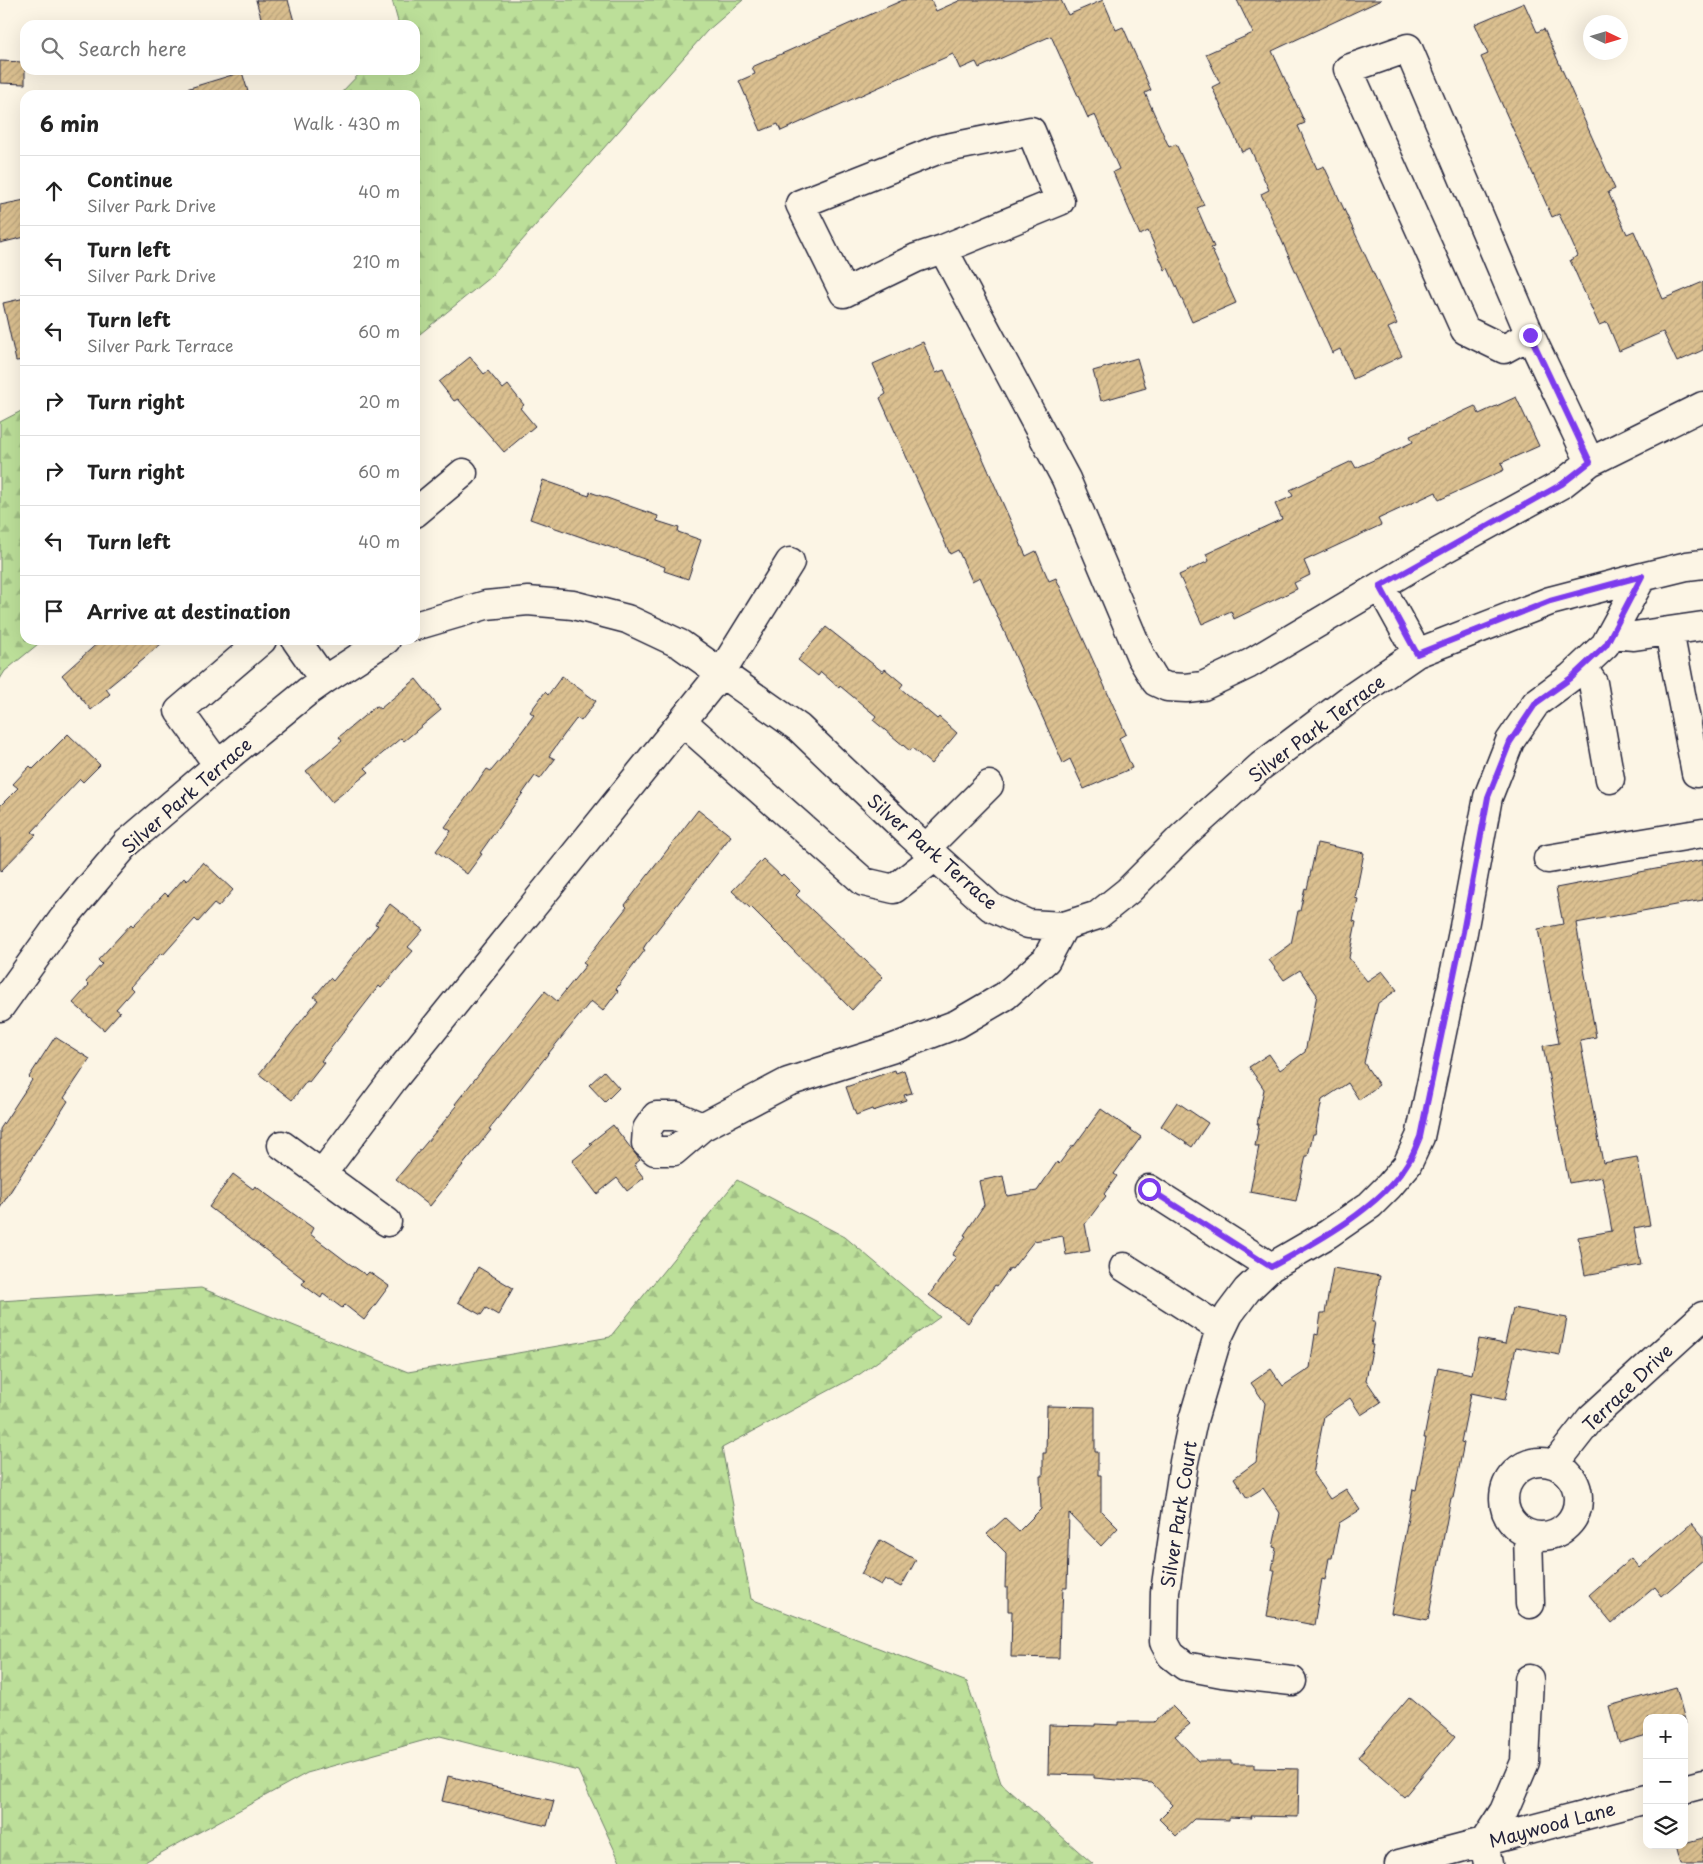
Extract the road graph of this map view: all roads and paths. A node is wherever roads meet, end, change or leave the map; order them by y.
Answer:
1 (943, 249) junction
2 (1530, 335) junction
3 (1703, 406) edge
4 (1590, 462) junction
5 (463, 473) dead end
6 (420, 509) edge
7 (790, 562) dead end
8 (1703, 564) edge
9 (1642, 576) junction
10 (1380, 586) junction
11 (420, 625) edge
12 (1703, 626) edge
13 (1669, 631) junction
14 (1612, 634) junction
15 (256, 645) edge
16 (300, 645) edge
17 (378, 645) edge
18 (1417, 654) junction
19 (1582, 667) junction
20 (722, 673) junction
21 (324, 680) junction
22 (683, 722) junction
23 (218, 765) junction
24 (1696, 773) dead end
25 (1610, 779) dead end
26 (989, 785) dead end
27 (1703, 833) edge
28 (931, 852) junction
29 (1548, 859) dead end
30 (1064, 926) junction
31 (0, 1007) edge
32 (702, 1127) dead end
33 (282, 1145) dead end
34 (322, 1174) junction
35 (1149, 1189) dead end
36 (387, 1222) dead end
37 (1124, 1267) dead end
38 (1271, 1267) junction
39 (1703, 1316) edge
40 (1222, 1329) junction
41 (1555, 1464) junction
42 (1528, 1534) junction
43 (1530, 1604) dead end
44 (1529, 1679) dead end
45 (1292, 1681) dead end
46 (1703, 1784) edge
47 (1688, 1788) edge
48 (1643, 1800) edge
49 (1486, 1853) edge
50 (1399, 1864) edge

1 - 1 street
1 - 10 street
2 - 2 street
2 - 4 street
3 - 4 street
4 - 10 street
5 - 6 street
7 - 20 street
8 - 9 street, Silver Park Terrace
9 - 14 street, Silver Park Court
9 - 18 street, Silver Park Terrace
10 - 18 street
11 - 20 street, Silver Park Terrace
12 - 13 street
13 - 14 street
13 - 24 street
14 - 19 street, Silver Park Court
15 - 23 street
16 - 21 street
17 - 21 street, Silver Park Terrace
18 - 30 street, Silver Park Terrace
19 - 25 street
19 - 38 street, Silver Park Court
20 - 22 street
20 - 28 street, Silver Park Terrace
21 - 23 street, Silver Park Terrace
22 - 28 street
22 - 34 street
23 - 31 street, Silver Park Terrace
26 - 28 street
27 - 29 street
28 - 30 street, Silver Park Terrace
30 - 32 street
33 - 34 street
34 - 36 street
35 - 38 street
37 - 40 street
38 - 40 street, Silver Park Court
39 - 41 street, Terrace Drive
40 - 45 street, Silver Park Court
41 - 42 street
41 - 42 street
42 - 43 street
44 - 49 street
46 - 47 street
48 - 49 street, Maywood Lane
49 - 50 street, Maywood Lane

